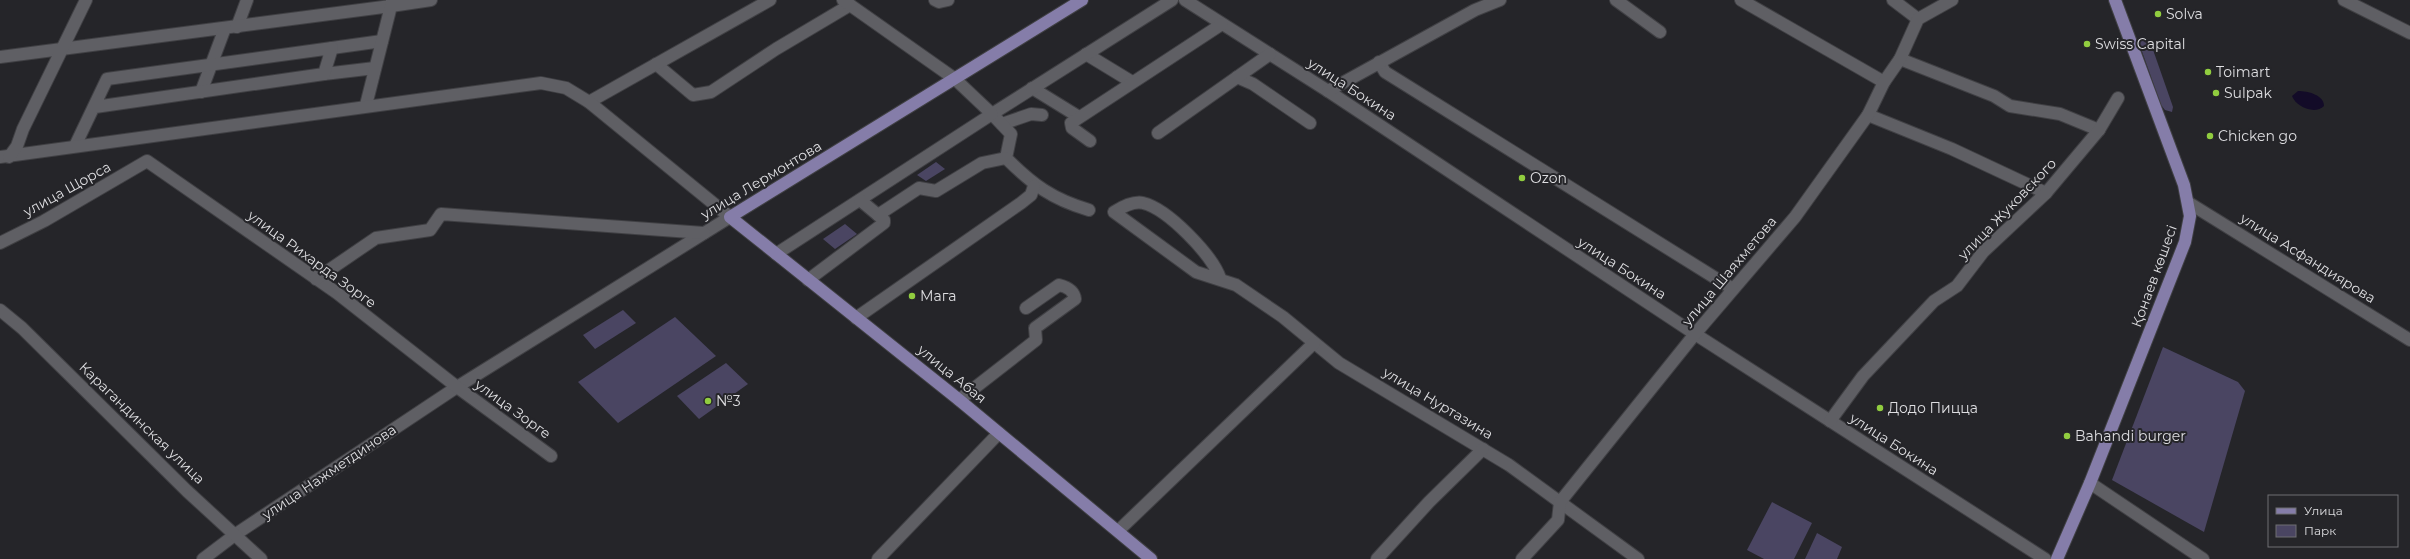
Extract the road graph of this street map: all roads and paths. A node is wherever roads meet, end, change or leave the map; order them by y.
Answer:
1 (86, 0) edge
2 (247, 0) edge
3 (431, 0) edge
4 (770, 0) edge
5 (935, 0) edge
6 (948, 0) edge
7 (1082, 0) edge
8 (1172, 0) edge
9 (1184, 0) edge
10 (1500, 0) edge
11 (1616, 0) edge
12 (1741, 0) edge
13 (1894, 0) edge
14 (1952, 0) edge
15 (2115, 0) edge
16 (2344, 0) edge
17 (847, 2) edge
18 (392, 3) edge
19 (1918, 19) junction
20 (1222, 24) junction
21 (237, 27) junction
22 (225, 28) junction
23 (1660, 32) dead end
24 (2410, 33) edge
25 (382, 40) junction
26 (62, 48) junction
27 (332, 48) junction
28 (1086, 54) junction
29 (1270, 54) junction
30 (0, 57) edge
31 (1900, 59) junction
32 (1379, 62) junction
33 (211, 64) junction
34 (656, 64) junction
35 (375, 68) junction
36 (324, 74) junction
37 (1237, 77) junction
38 (955, 79) junction
39 (1132, 82) junction
40 (1884, 82) junction
41 (1032, 88) junction
42 (1328, 91) junction
43 (201, 92) junction
44 (2118, 98) dead end
45 (589, 102) junction
46 (366, 105) junction
47 (95, 107) junction
48 (992, 114) junction
49 (1042, 115) dead end
50 (1868, 115) junction
51 (1079, 117) junction
52 (1002, 124) junction
53 (1310, 124) dead end
54 (2099, 130) junction
55 (1158, 133) dead end
56 (1090, 141) dead end
57 (75, 146) junction
58 (12, 155) junction
59 (0, 156) edge
60 (1006, 158) junction
61 (147, 161) joint
62 (0, 164) edge
63 (1034, 186) junction
64 (2046, 193) junction
65 (860, 200) junction
66 (2189, 203) junction
67 (1089, 210) dead end
68 (878, 215) junction
69 (730, 218) junction
70 (704, 233) junction
71 (0, 243) edge
72 (776, 254) junction
73 (1220, 278) junction
74 (316, 279) junction
75 (808, 280) junction
76 (1733, 289) junction
77 (1026, 308) dead end
78 (0, 310) edge
79 (856, 318) junction
80 (1695, 334) junction
81 (2410, 340) edge
82 (1314, 343) junction
83 (456, 387) junction
84 (959, 400) junction
85 (1830, 421) junction
86 (999, 433) junction
87 (1483, 449) junction
88 (551, 456) dead end
89 (2090, 483) junction
90 (1560, 502) junction
91 (1118, 531) junction
92 (236, 534) junction
93 (203, 559) edge
94 (260, 559) edge
95 (878, 559) edge
96 (1151, 559) edge
97 (1378, 559) edge
98 (1522, 559) edge
99 (1638, 559) edge
100 (2045, 559) edge
101 (2057, 559) edge
102 (2203, 559) edge

1 - 26 street
2 - 21 street
3 - 18 street
4 - 34 street
5 - 6 street
7 - 38 main road, улица Лермонтова
8 - 28 street
9 - 20 street, улица Бокина
10 - 32 street
11 - 23 street
12 - 40 street
13 - 19 street
14 - 19 street
15 - 66 main road, Қонаев көшесі
16 - 24 street
17 - 34 street
17 - 38 street
18 - 21 street
18 - 25 street
19 - 31 street, улица Шаяхметова
20 - 29 street, улица Бокина
20 - 39 street
21 - 22 street
22 - 26 street
22 - 33 street
25 - 27 street
25 - 35 street
26 - 30 street
26 - 58 street
27 - 33 street
27 - 36 street
28 - 39 street
28 - 41 street
29 - 37 street
29 - 42 street, улица Бокина
31 - 40 street, улица Шаяхметова
31 - 54 street
32 - 42 street
32 - 76 street
33 - 43 street
33 - 47 street
34 - 45 street
35 - 36 street
35 - 46 street
36 - 43 street
37 - 53 street
37 - 55 street
38 - 48 street
38 - 69 main road, улица Лермонтова
39 - 51 street
40 - 50 street, улица Шаяхметова
41 - 48 street
41 - 51 street
42 - 80 street, улица Бокина
43 - 47 street
44 - 54 street, улица Жуковского
45 - 46 street
45 - 69 street
46 - 57 street
47 - 57 street
48 - 52 street
48 - 65 street
49 - 52 street
50 - 64 street
50 - 76 street, улица Шаяхметова
51 - 56 street
52 - 60 street
54 - 64 street, улица Жуковского
57 - 58 street
58 - 59 street
58 - 62 street
60 - 63 street
60 - 68 street
61 - 71 street, улица Щорса
61 - 74 street, улица Рихарда Зорге
63 - 67 street
63 - 79 street
64 - 85 street, улица Жуковского
65 - 68 street
65 - 72 street
66 - 81 street, улица Асфандиярова
66 - 89 main road, Қонаев көшесі
68 - 75 street
69 - 70 street, улица Лермонтова
69 - 72 main road, улица Абая
70 - 74 street
70 - 83 street, улица Лермонтова
72 - 75 main road, улица Абая
73 - 73 street, улица Нуртазина
73 - 82 street, улица Нуртазина
74 - 83 street, улица Рихарда Зорге
75 - 79 main road, улица Абая
76 - 80 street, улица Шаяхметова
77 - 84 street
78 - 92 street, Карагандинская улица
79 - 84 main road, улица Абая
80 - 85 street, улица Бокина
80 - 90 street, улица Шаяхметова
82 - 87 street, улица Нуртазина
82 - 91 street
83 - 88 street, улица Зорге
83 - 92 street, улица Нажметдинова
84 - 86 main road, улица Абая
85 - 100 street, улица Бокина
86 - 91 main road, улица Абая
86 - 95 street
87 - 90 street, улица Нуртазина
87 - 97 street
89 - 101 main road, Қонаев көшесі
89 - 102 street
90 - 98 street, улица Шаяхметова
90 - 99 street, улица Нуртазина
91 - 96 main road, улица Абая
92 - 93 street, улица Нажметдинова
92 - 94 street, Карагандинская улица

